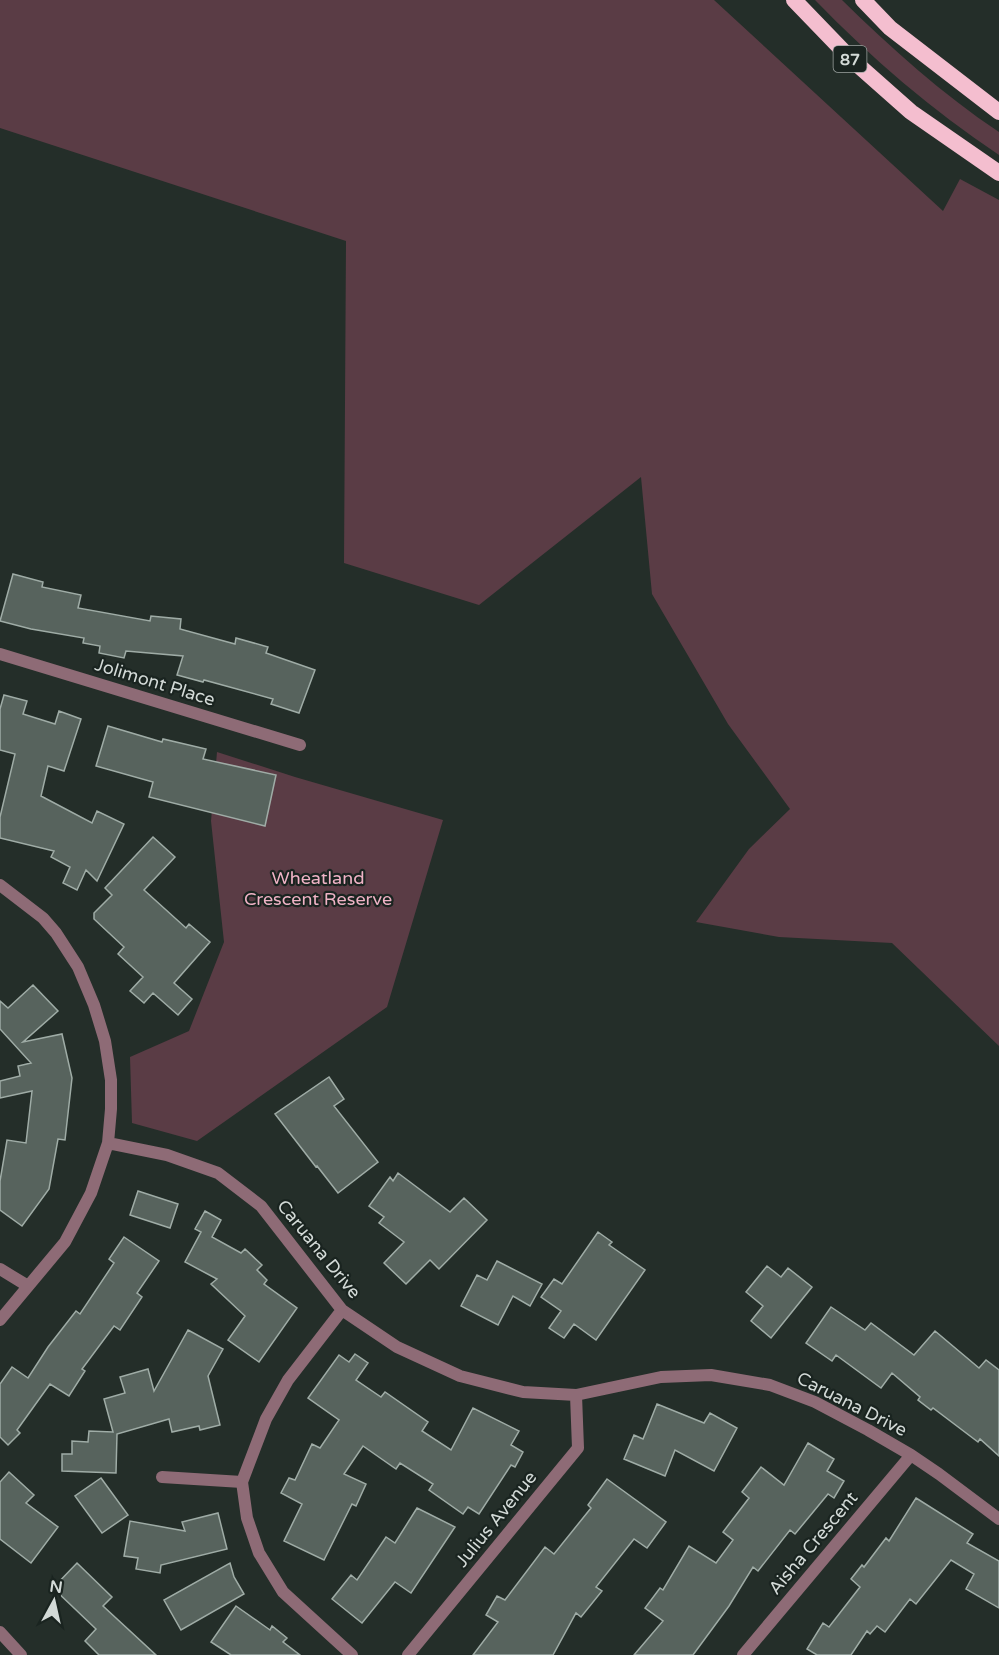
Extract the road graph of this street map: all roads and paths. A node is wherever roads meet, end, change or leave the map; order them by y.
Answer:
1 (794, 0) edge
2 (862, 0) edge
3 (999, 112) edge
4 (999, 173) edge
5 (0, 654) edge
6 (300, 745) dead end
7 (0, 885) edge
8 (108, 1143) junction
9 (0, 1269) edge
10 (28, 1286) junction
11 (342, 1310) junction
12 (0, 1320) edge
13 (576, 1395) junction
14 (911, 1455) junction
15 (162, 1477) dead end
16 (242, 1482) junction
17 (999, 1519) edge
18 (0, 1632) edge
19 (21, 1655) edge
20 (352, 1655) edge
21 (408, 1655) edge
22 (743, 1655) edge

1 - 4 highway, 87
2 - 3 highway
5 - 6 street, Jolimont Place
7 - 8 street
8 - 10 street
8 - 11 street, Caruana Drive
9 - 10 street
10 - 12 street
11 - 13 street, Caruana Drive
11 - 16 street
13 - 14 street, Caruana Drive
13 - 21 street, Julius Avenue
14 - 17 street, Caruana Drive
14 - 22 street, Aisha Crescent
15 - 16 street
16 - 20 street
18 - 19 street

